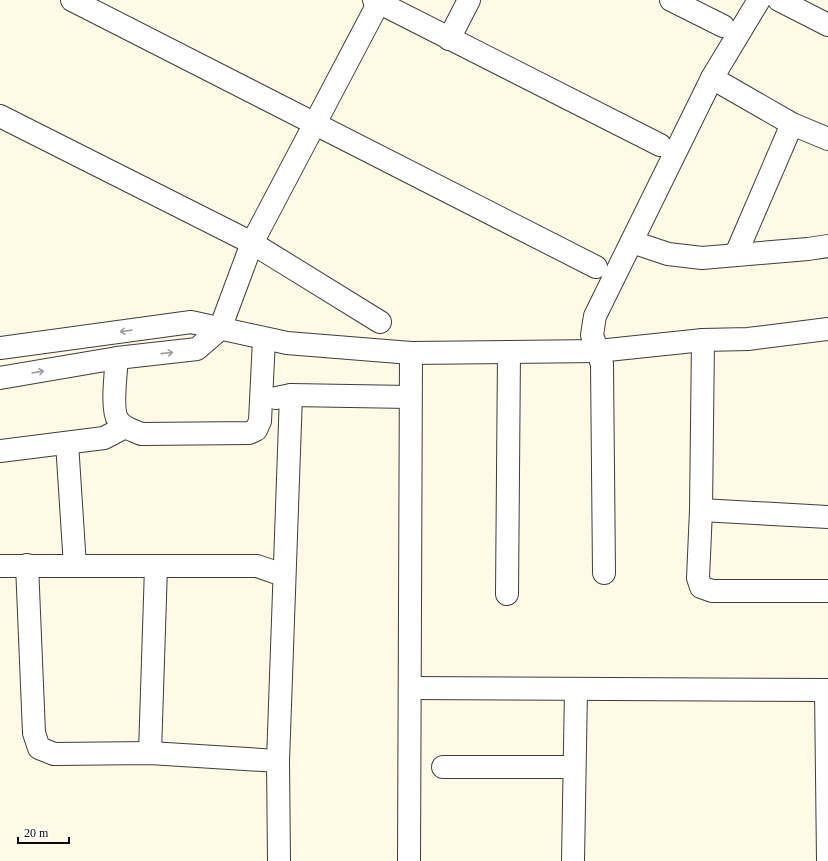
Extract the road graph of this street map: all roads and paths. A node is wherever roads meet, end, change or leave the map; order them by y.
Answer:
1 (72, 0) edge
2 (469, 0) edge
3 (671, 0) edge
4 (759, 0) edge
5 (780, 0) edge
6 (378, 1) edge
7 (828, 25) edge
8 (723, 26) dead end
9 (449, 39) junction
10 (712, 78) junction
11 (0, 116) edge
12 (314, 123) junction
13 (792, 124) junction
14 (828, 140) edge
15 (660, 145) dead end
16 (632, 242) junction
17 (252, 243) junction
18 (828, 246) edge
19 (736, 254) junction
20 (596, 267) dead end
21 (380, 322) dead end
22 (220, 329) junction
23 (828, 329) edge
24 (264, 339) junction
25 (703, 340) junction
26 (0, 348) edge
27 (598, 351) junction
28 (509, 352) junction
29 (411, 353) junction
30 (117, 358) junction
31 (0, 378) edge
32 (291, 395) junction
33 (409, 398) junction
34 (261, 401) junction
35 (125, 427) junction
36 (67, 443) junction
37 (0, 452) edge
38 (701, 510) junction
39 (828, 517) edge
40 (27, 565) junction
41 (0, 566) edge
42 (75, 566) junction
43 (156, 567) junction
44 (604, 573) dead end
45 (283, 575) junction
46 (828, 591) edge
47 (507, 594) dead end
48 (410, 688) junction
49 (576, 690) junction
50 (827, 690) edge
51 (150, 754) junction
52 (278, 761) junction
53 (827, 762) edge
54 (443, 767) dead end
55 (574, 767) junction
56 (279, 861) edge
57 (409, 861) edge
58 (573, 861) edge
59 (828, 861) edge

1 - 12 street
2 - 9 street
3 - 8 street
4 - 10 street
5 - 7 street
6 - 9 street
6 - 12 street
9 - 15 street
10 - 13 street
10 - 16 street
11 - 17 street
12 - 17 street
12 - 20 street
13 - 14 street
13 - 19 street
16 - 19 street
16 - 27 street
17 - 21 street
17 - 22 street
18 - 19 street
22 - 24 street
22 -> 26 street
30 -> 22 street
23 - 25 street
24 - 29 street
24 - 34 street
25 - 27 street
25 - 38 street
27 - 28 street
27 - 44 street
28 - 29 street
28 - 47 street
29 - 33 street
31 -> 30 street
30 - 35 street
32 - 33 street
32 - 34 street
32 - 45 street
33 - 48 street
34 - 35 street
35 - 36 street
36 - 37 street
36 - 42 street
38 - 39 street
38 - 46 street
40 - 41 street
40 - 42 street
40 - 51 street
42 - 43 street
43 - 45 street
43 - 51 street
45 - 52 street
48 - 49 street
48 - 57 street
49 - 50 street
49 - 55 street
50 - 53 street
51 - 52 street
52 - 56 street
53 - 59 street
54 - 55 street
55 - 58 street

